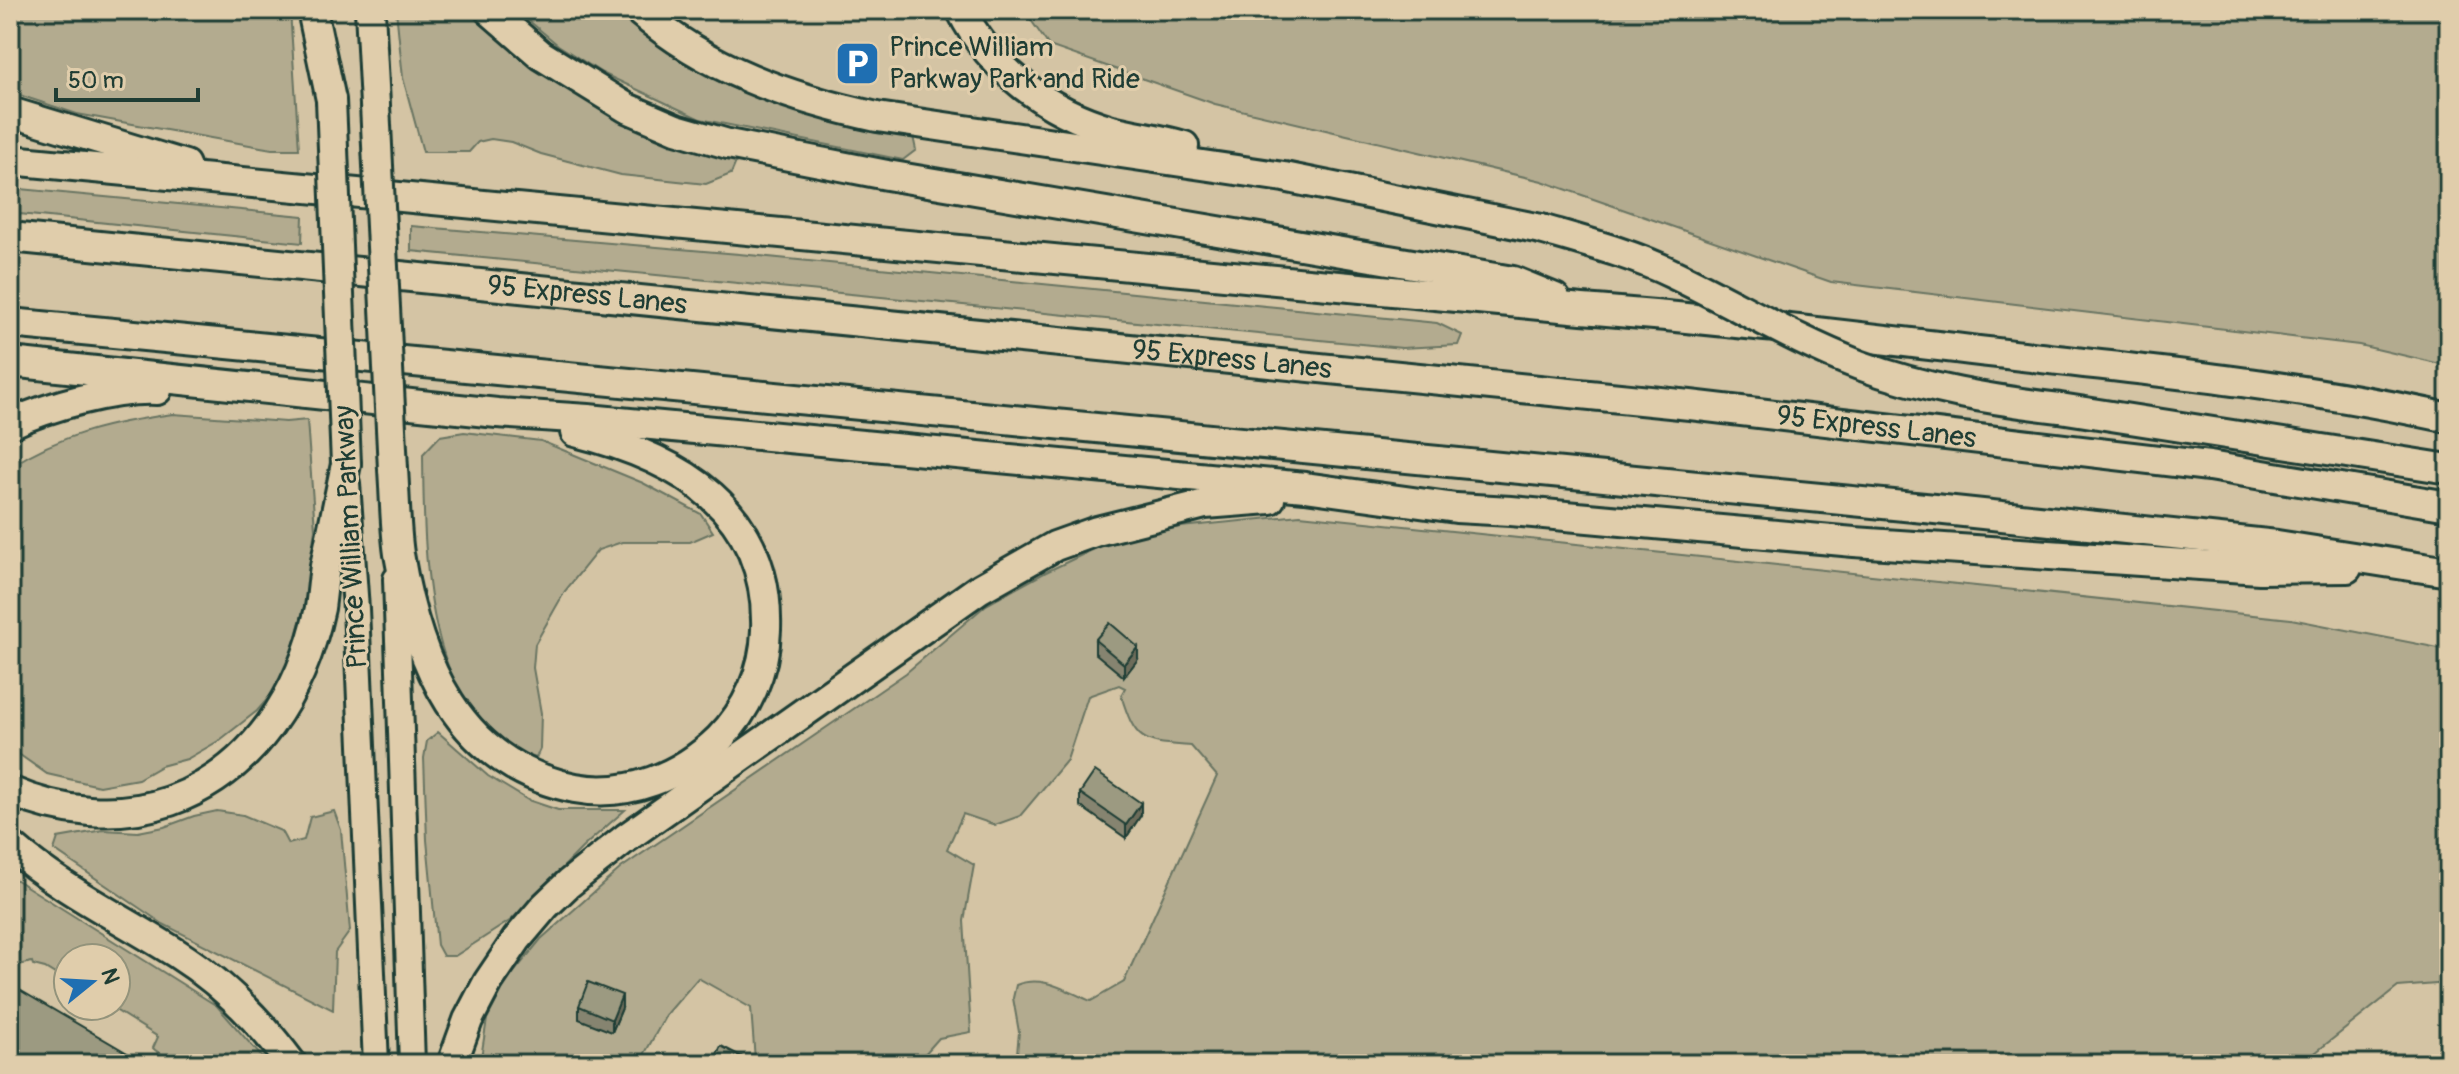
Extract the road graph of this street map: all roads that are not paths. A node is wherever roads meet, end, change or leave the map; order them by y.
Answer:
1 (312, 10) edge
2 (325, 10) edge
3 (370, 10) edge
4 (489, 10) edge
5 (638, 10) edge
6 (961, 10) edge
7 (982, 10) edge
8 (331, 100) junction
9 (10, 112) edge
10 (1167, 141) junction
11 (10, 160) edge
12 (1284, 177) junction
13 (243, 183) junction
14 (10, 237) edge
15 (10, 309) edge
16 (1582, 309) junction
17 (10, 323) edge
18 (243, 345) junction
19 (10, 362) edge
20 (282, 391) junction
21 (497, 413) junction
22 (2449, 418) edge
23 (10, 424) edge
24 (346, 464) junction
25 (393, 469) junction
26 (2449, 469) edge
27 (1438, 506) junction
28 (2449, 506) edge
29 (2406, 565) junction
30 (2449, 572) edge
31 (10, 791) edge
32 (10, 845) edge
33 (292, 1064) edge
34 (376, 1064) edge
35 (412, 1064) edge
36 (452, 1064) edge

1 - 8 highway
2 - 8 highway, Prince William Parkway
3 - 25 highway, Prince William Parkway, bridge
4 - 16 highway
5 - 12 highway
6 - 10 highway
7 - 10 highway
8 - 24 highway, Prince William Parkway, bridge
9 - 13 highway
10 - 12 highway
11 - 13 highway
12 - 26 highway, bridge
13 - 16 highway
14 - 28 highway, 95 Express Lanes
15 - 18 highway
16 - 22 highway
17 - 18 highway
18 - 29 highway
19 - 20 highway
20 - 21 highway
20 - 23 highway
21 - 25 highway
21 - 27 highway
24 - 31 highway
24 - 34 main road, Prince William Parkway
25 - 35 main road, Prince William Parkway
27 - 29 highway
27 - 36 highway
29 - 30 highway
32 - 33 highway

